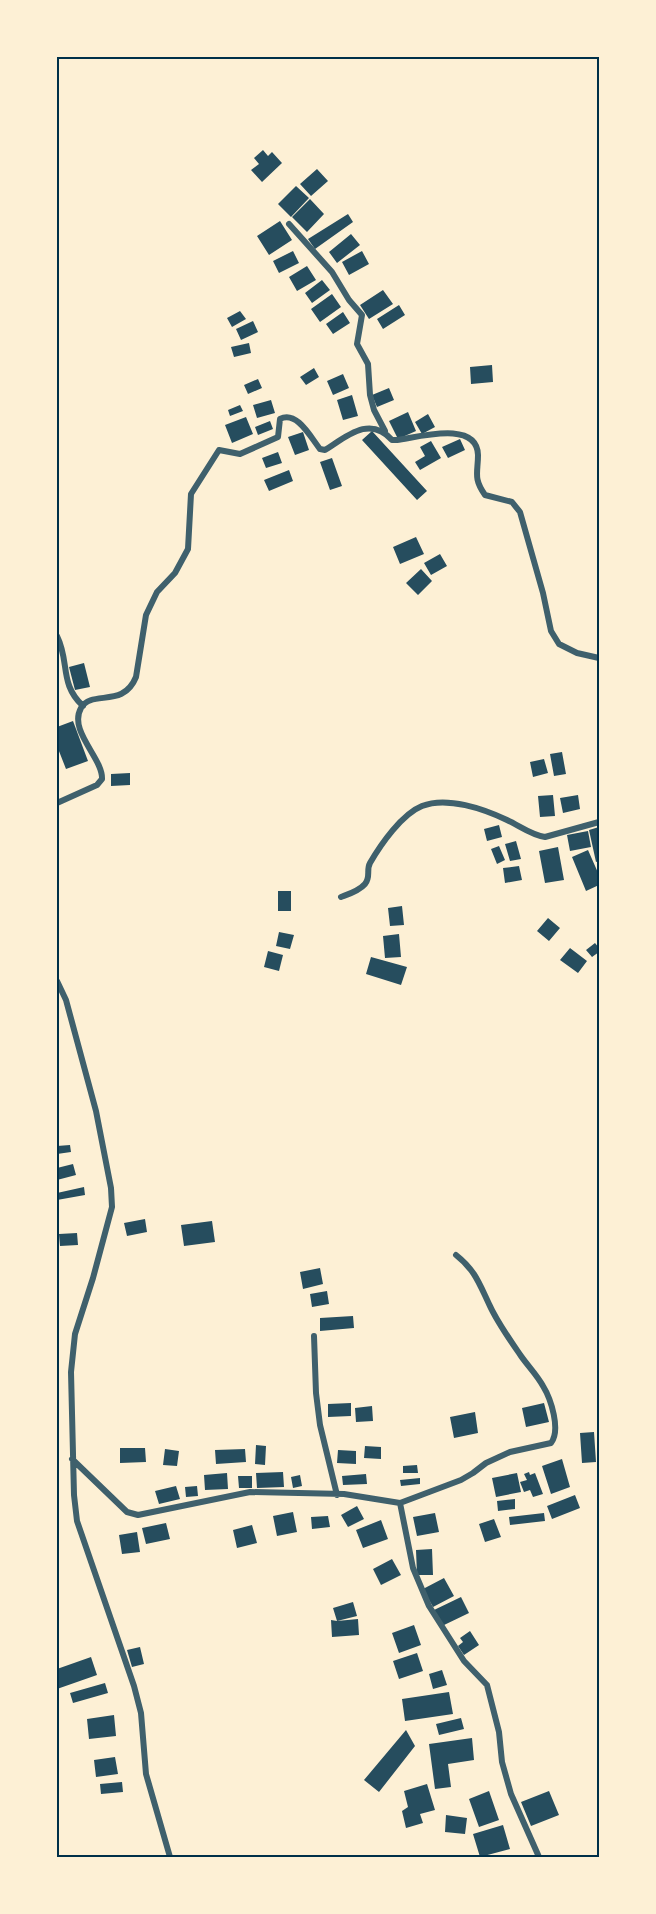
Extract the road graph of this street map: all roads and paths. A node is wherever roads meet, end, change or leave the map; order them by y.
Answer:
1 (289, 224) dead end
2 (385, 432) junction
3 (57, 636) edge
4 (599, 658) edge
5 (82, 706) junction
6 (57, 803) edge
7 (599, 822) edge
8 (340, 897) dead end
9 (57, 981) edge
10 (456, 1255) dead end
11 (314, 1336) dead end
12 (72, 1459) junction
13 (337, 1495) junction
14 (400, 1503) junction
15 (171, 1857) edge
16 (539, 1857) edge

1 - 2 street
2 - 4 street
2 - 5 street
3 - 5 street
5 - 6 street
7 - 8 street
9 - 12 street
10 - 14 street
11 - 13 street
12 - 13 street
12 - 15 street
13 - 14 street
14 - 16 street

